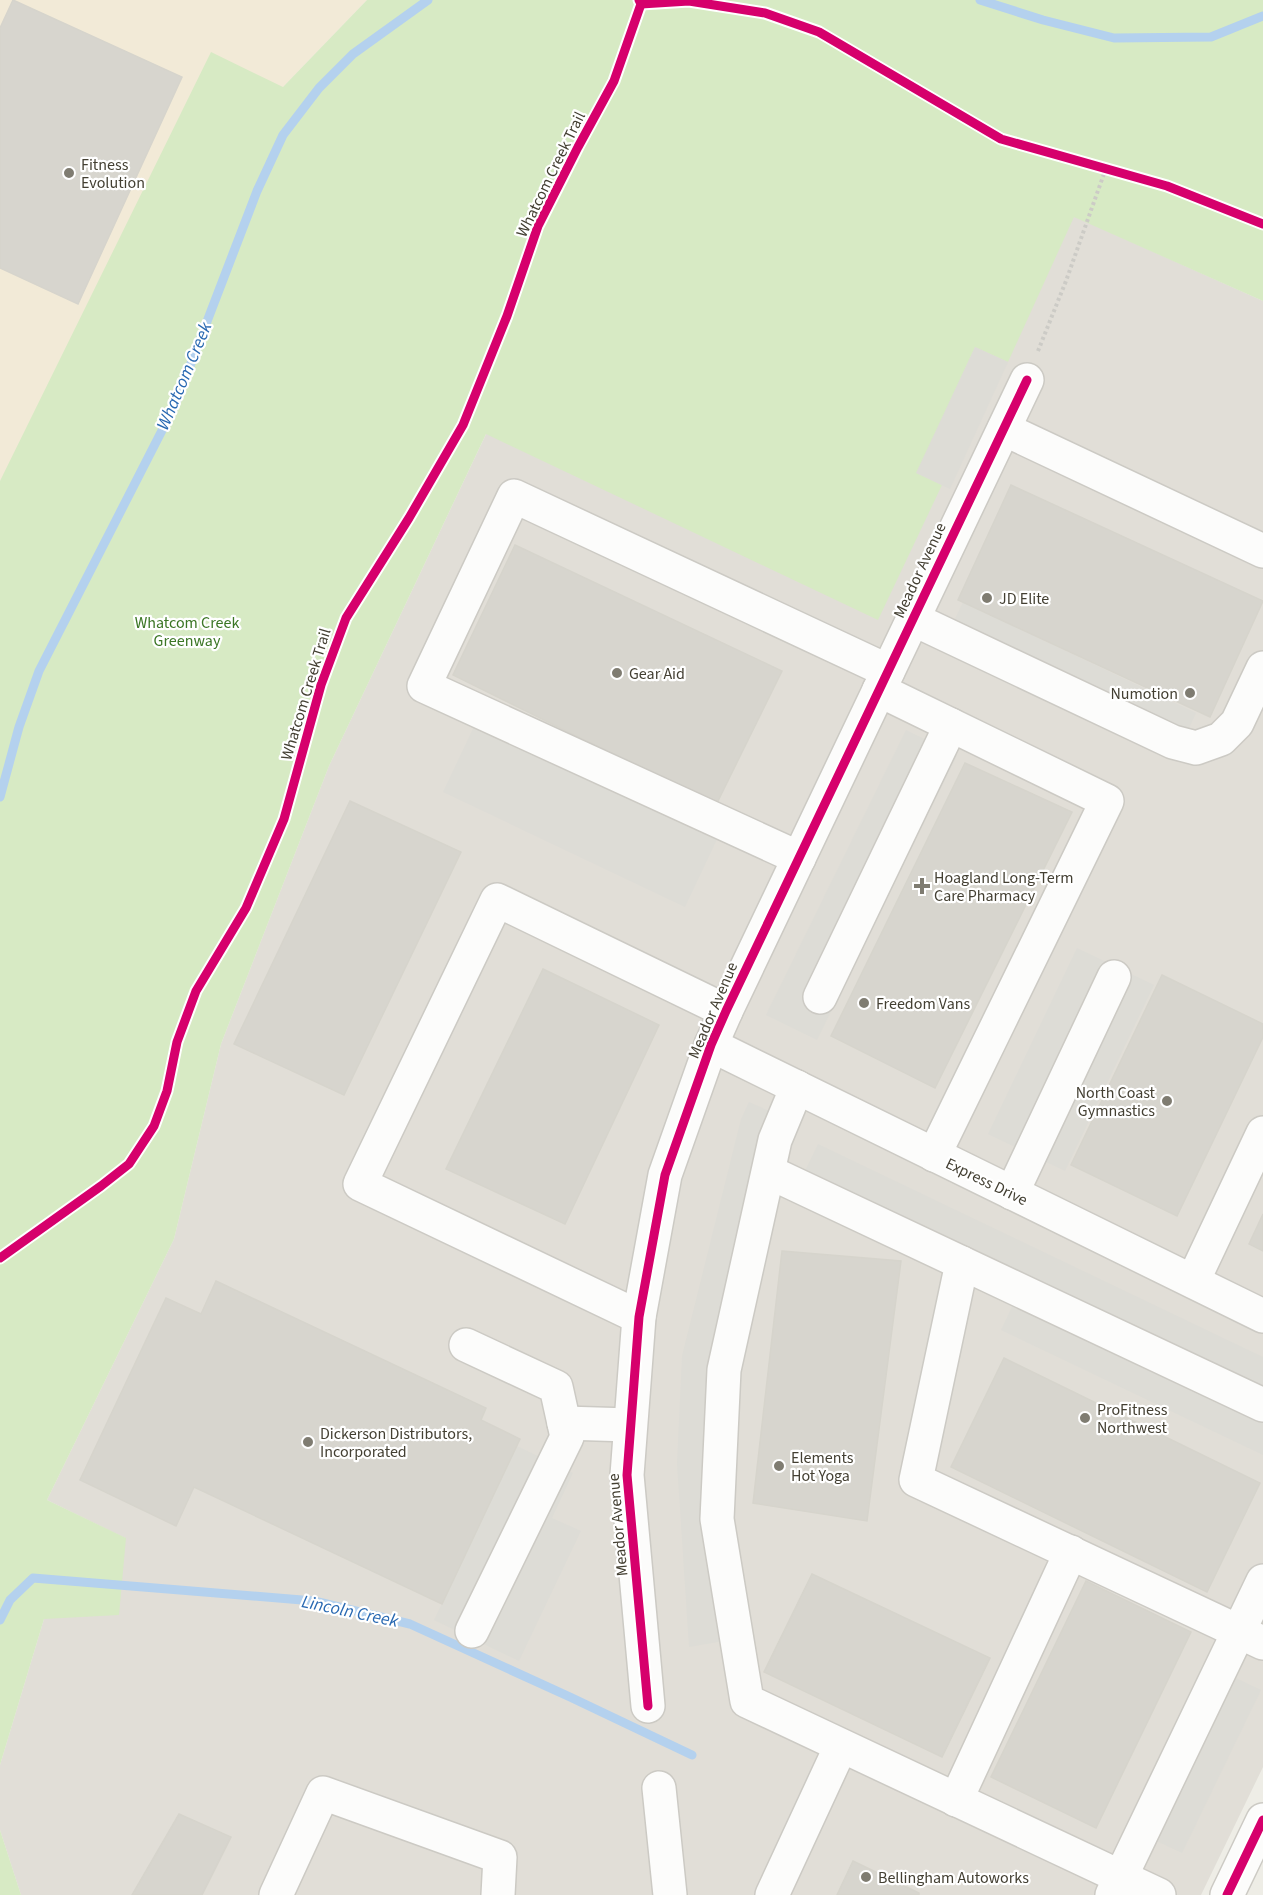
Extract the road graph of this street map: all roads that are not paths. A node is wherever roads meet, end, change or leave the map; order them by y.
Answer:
1 (1027, 380) road end
2 (1004, 429) junction
3 (1263, 551) edge
4 (913, 619) junction
5 (1263, 668) edge
6 (883, 681) junction
7 (951, 725) junction
8 (799, 858) junction
9 (1114, 977) dead end
10 (820, 997) dead end
11 (726, 1011) junction
12 (711, 1045) junction
13 (797, 1087) junction
14 (1263, 1133) edge
15 (934, 1155) junction
16 (768, 1172) junction
17 (1012, 1193) junction
18 (962, 1263) junction
19 (1193, 1281) junction
20 (1263, 1316) edge
21 (639, 1317) junction
22 (466, 1345) dead end
23 (1263, 1405) edge
24 (564, 1422) junction
25 (630, 1425) junction
26 (1071, 1552) junction
27 (1263, 1581) edge
28 (472, 1631) dead end
29 (1251, 1637) edge
30 (648, 1706) dead end
31 (841, 1746) junction
32 (659, 1788) dead end
33 (956, 1800) junction
34 (1263, 1820) edge
35 (1117, 1886) edge
36 (276, 1895) edge
37 (498, 1895) edge
38 (670, 1895) edge
39 (772, 1895) edge
40 (1159, 1895) edge
41 (1227, 1895) edge

1 - 2 street, Meador Avenue
2 - 3 street
2 - 4 street, Meador Avenue
4 - 5 street
4 - 6 street, Meador Avenue
6 - 7 street
6 - 8 street, Meador Avenue
6 - 8 street
7 - 10 street
7 - 15 street
8 - 11 street, Meador Avenue
9 - 17 street
11 - 12 street, Meador Avenue
11 - 21 street
12 - 13 street, Express Drive
12 - 21 street, Meador Avenue
13 - 15 street, Express Drive
13 - 16 street
14 - 19 street
15 - 17 street, Express Drive
16 - 18 street
16 - 31 street
17 - 19 street, Express Drive
18 - 23 street
18 - 26 street
19 - 20 street, Express Drive
21 - 25 street, Meador Avenue
22 - 24 street
24 - 25 street
24 - 28 street
25 - 30 street, Meador Avenue
26 - 29 street
26 - 33 street
27 - 29 street
29 - 35 street
31 - 33 street
31 - 39 street
32 - 38 street
33 - 35 street
34 - 41 street
35 - 40 street
36 - 37 street

